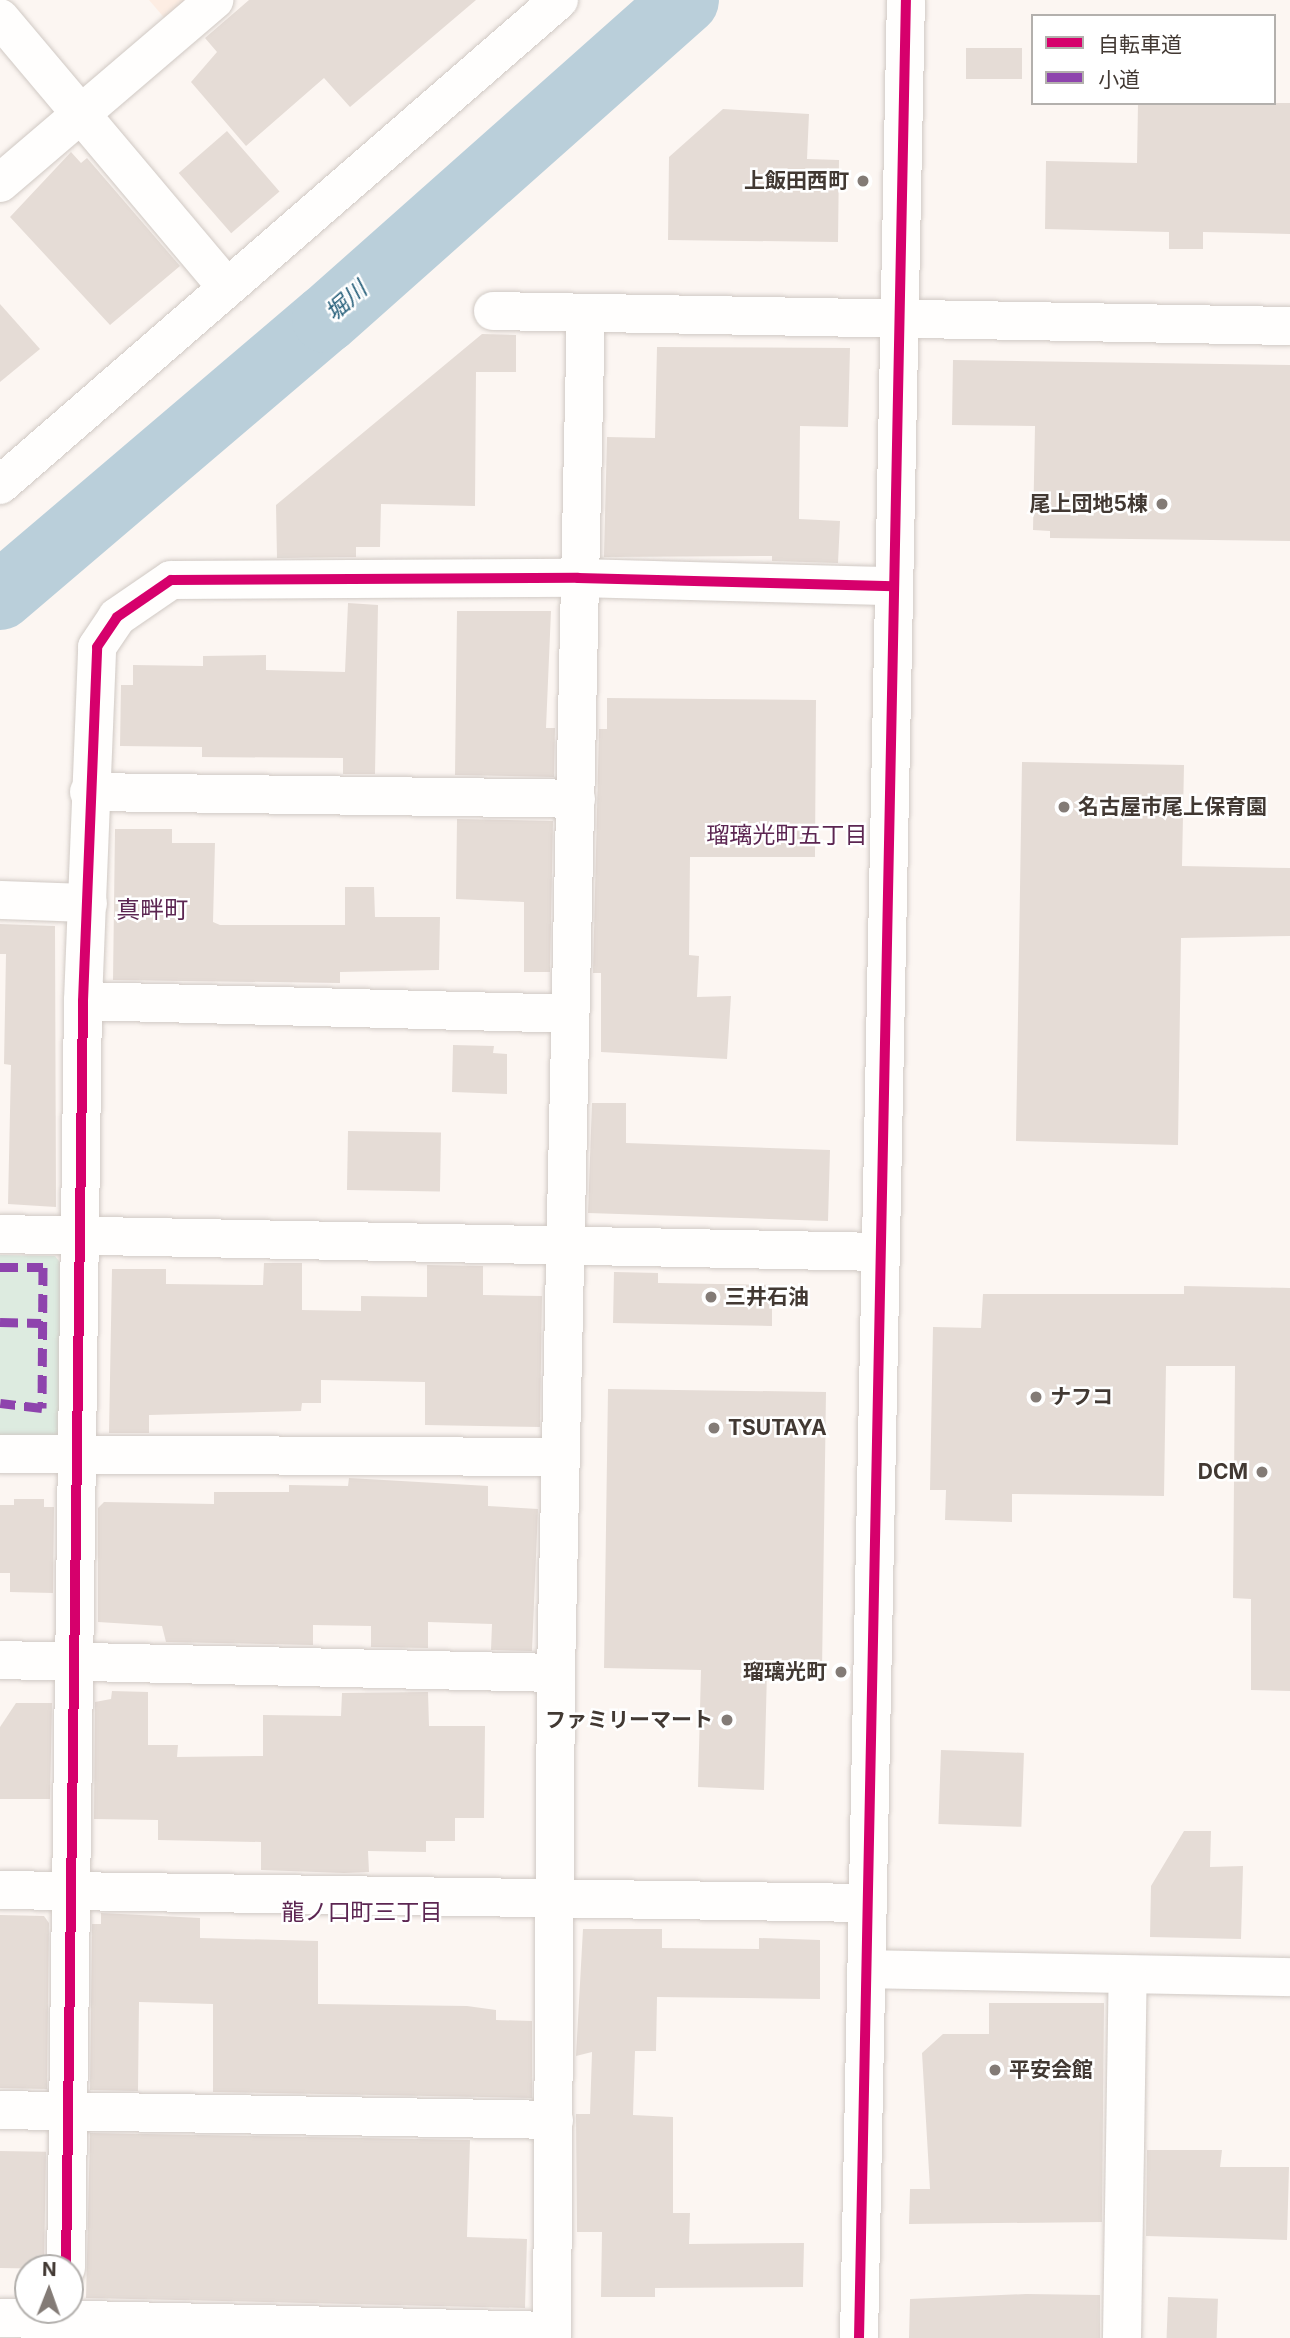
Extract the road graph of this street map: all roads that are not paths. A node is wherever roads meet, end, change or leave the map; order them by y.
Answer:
1 (214, 0) edge
2 (559, 0) edge
3 (905, 0) edge
4 (0, 18) edge
5 (84, 110) junction
6 (0, 183) edge
7 (225, 285) junction
8 (493, 311) dead end
9 (586, 314) junction
10 (895, 318) junction
11 (1290, 326) edge
12 (0, 485) edge
13 (578, 578) junction
14 (894, 586) junction
15 (89, 792) junction
16 (576, 799) junction
17 (0, 900) edge
18 (88, 903) junction
19 (83, 1001) junction
20 (570, 1014) junction
21 (0, 1234) edge
22 (84, 1234) junction
23 (565, 1248) junction
24 (880, 1252) junction
25 (0, 1454) edge
26 (79, 1454) junction
27 (559, 1457) junction
28 (0, 1660) edge
29 (76, 1661) junction
30 (556, 1673) junction
31 (0, 1889) edge
32 (76, 1891) junction
33 (557, 1899) junction
34 (866, 1903) junction
35 (866, 1969) junction
36 (1128, 1976) junction
37 (1290, 1978) edge
38 (0, 2110) edge
39 (71, 2111) junction
40 (554, 2120) junction
41 (66, 2254) edge
42 (84, 2322) edge
43 (552, 2334) edge
44 (859, 2338) edge
45 (1122, 2338) edge

1 - 5 street
2 - 7 street
3 - 10 street
4 - 5 street
5 - 6 street
5 - 7 street
7 - 12 street
8 - 9 street
9 - 10 street
9 - 13 street
10 - 11 street
10 - 14 street
13 - 14 street
13 - 15 street
13 - 16 street
14 - 24 street
15 - 16 street
15 - 18 street
16 - 20 street
17 - 18 street
18 - 19 street
19 - 20 street
19 - 22 street
20 - 23 street
21 - 22 street
22 - 23 street
22 - 26 street
23 - 24 street
23 - 27 street
24 - 34 street
25 - 26 street
26 - 27 street
26 - 29 street
27 - 30 street
28 - 29 street
29 - 30 street
29 - 32 street
30 - 33 street
31 - 32 street
32 - 33 street
32 - 39 street
33 - 34 street
33 - 40 street
34 - 35 street
35 - 36 street
35 - 44 street
36 - 37 street
36 - 45 street
38 - 39 street
39 - 40 street
39 - 41 street
40 - 43 street
42 - 43 street

